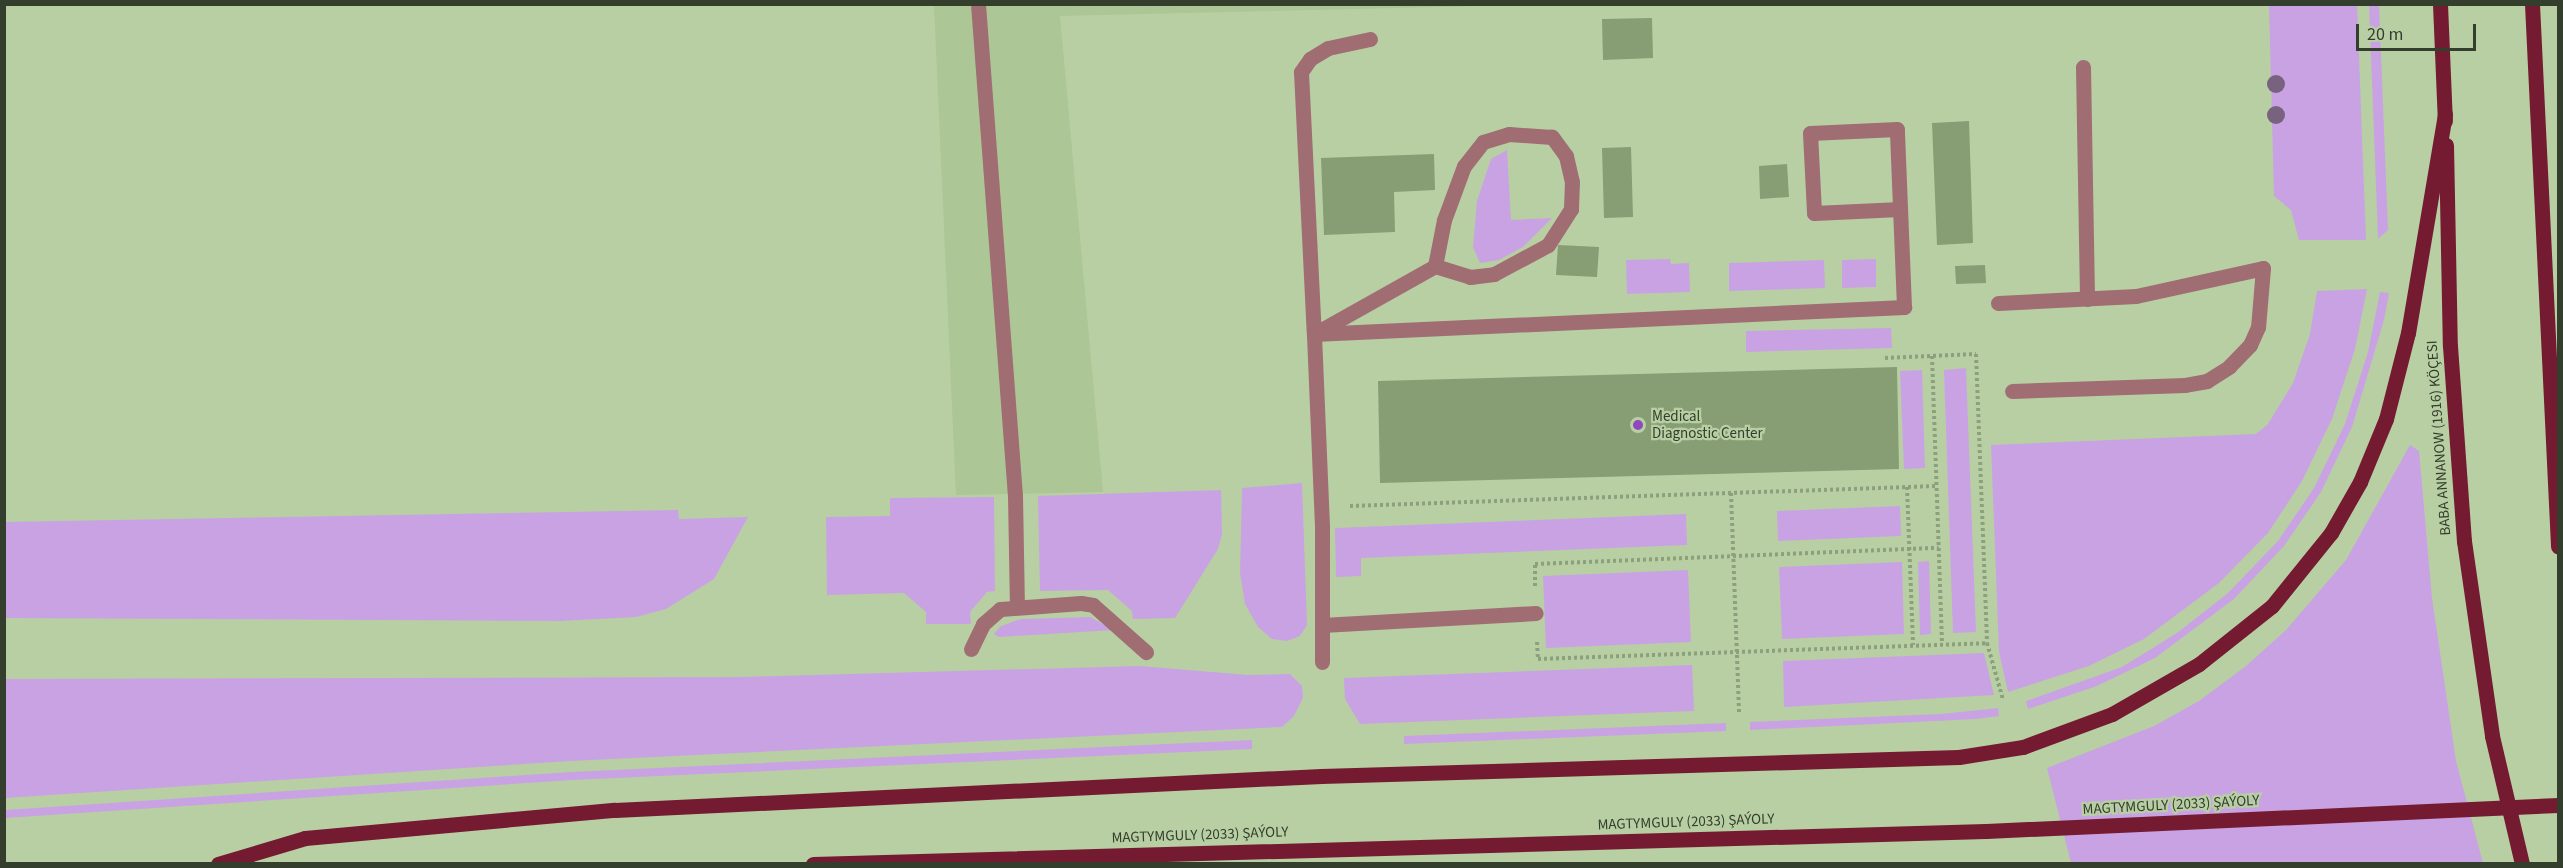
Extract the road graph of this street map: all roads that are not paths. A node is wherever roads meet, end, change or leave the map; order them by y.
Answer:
1 (978, 4) edge
2 (2440, 4) edge
3 (2532, 4) edge
4 (1370, 39) dead end
5 (2083, 67) dead end
6 (2445, 114) junction
7 (1900, 208) junction
8 (1435, 266) junction
9 (2087, 299) junction
10 (1998, 303) dead end
11 (1314, 334) junction
12 (2012, 391) dead end
13 (2559, 546) edge
14 (1017, 605) junction
15 (1536, 612) dead end
16 (1322, 625) junction
17 (971, 649) dead end
18 (1146, 652) dead end
19 (1322, 662) dead end
20 (2559, 805) edge
21 (218, 864) edge
22 (813, 864) edge
23 (2522, 864) edge

1 - 14 lane
2 - 6 main road, BABA ANNANOW (1916) KÖÇESI
3 - 13 main road
4 - 11 lane
5 - 9 lane
6 - 21 main road
6 - 23 main road, BABA ANNANOW (1916) KÖÇESI
7 - 7 lane
7 - 11 lane
8 - 8 lane
8 - 11 lane
9 - 10 lane
9 - 12 lane
11 - 16 lane
14 - 17 lane
14 - 18 lane
15 - 16 lane
16 - 19 lane
20 - 22 main road, MAGTYMGULY (2033) ŞAÝOLY, bridge

